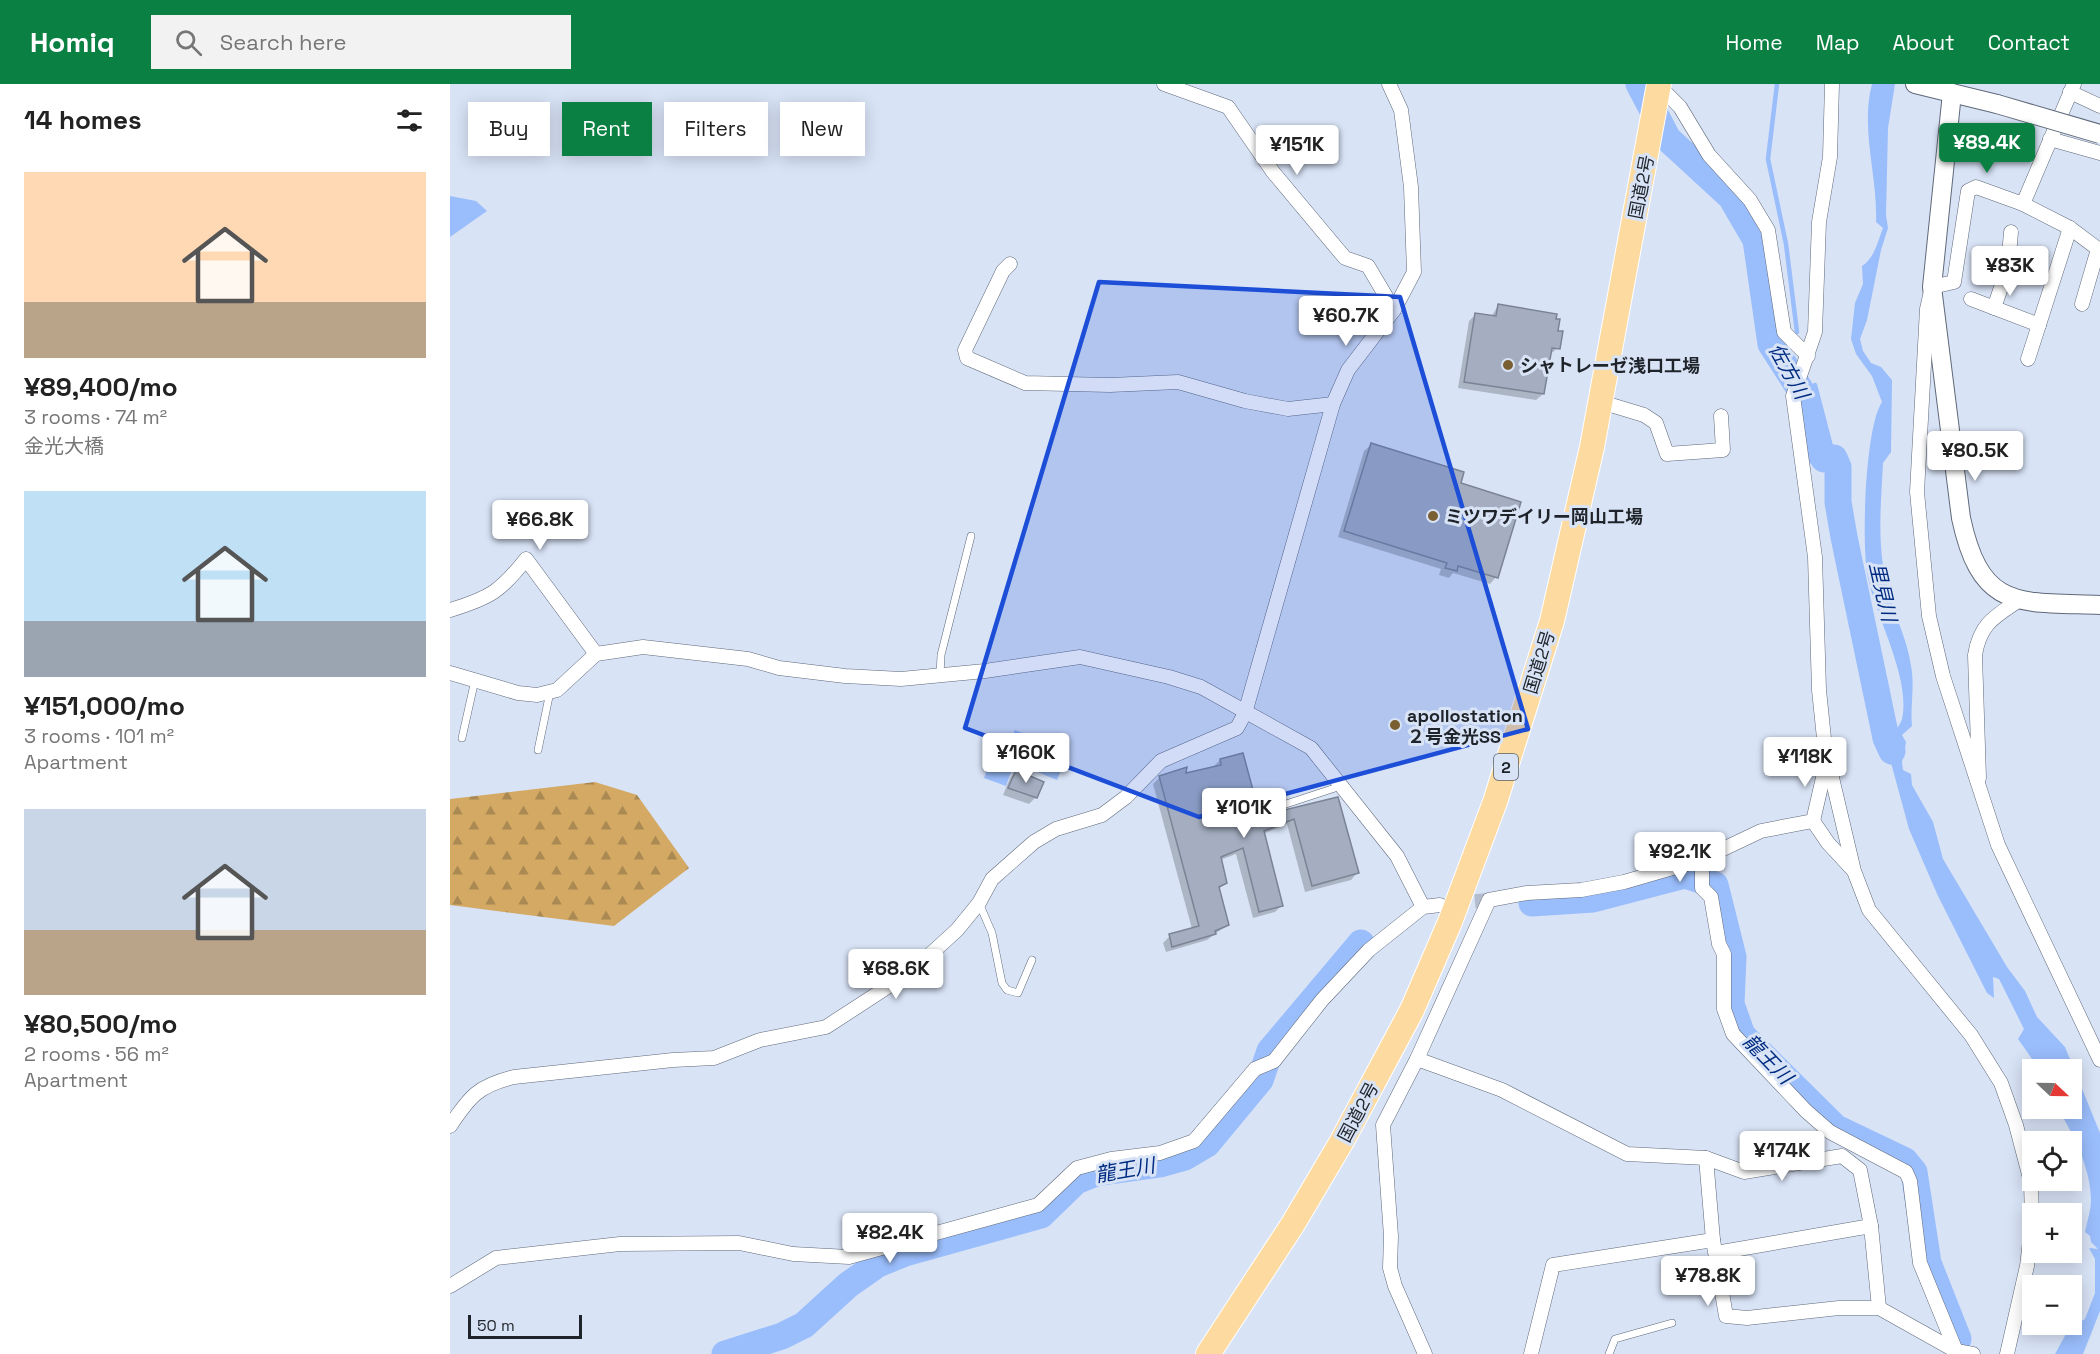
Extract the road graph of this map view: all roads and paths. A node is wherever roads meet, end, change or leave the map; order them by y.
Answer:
1 (1164, 84) edge
2 (1389, 84) edge
3 (1832, 84) edge
4 (1915, 84) edge
5 (1658, 88) edge
6 (2072, 88) edge
7 (1947, 89) edge
8 (2100, 106) edge
9 (2100, 134) edge
10 (2050, 139) junction
11 (2100, 153) edge
12 (2023, 204) junction
13 (2070, 228) junction
14 (2012, 232) dead end
15 (1010, 264) dead end
16 (1932, 287) junction
17 (1971, 299) dead end
18 (2082, 304) dead end
19 (1994, 308) junction
20 (1394, 310) junction
21 (2039, 325) junction
22 (1808, 356) junction
23 (2028, 359) dead end
24 (1601, 402) junction
25 (1333, 404) junction
26 (1721, 416) dead end
27 (971, 536) dead end
28 (2018, 601) junction
29 (2100, 605) edge
30 (450, 610) edge
31 (596, 654) junction
32 (450, 673) edge
33 (940, 675) junction
34 (475, 680) junction
35 (550, 692) junction
36 (1245, 713) junction
37 (462, 738) dead end
38 (538, 750) dead end
39 (1827, 761) junction
40 (1979, 782) junction
41 (1341, 786) junction
42 (1283, 805) dead end
43 (1813, 821) junction
44 (1703, 864) junction
45 (1854, 871) junction
46 (979, 903) junction
47 (1440, 905) tunnel mouth
48 (1423, 907) junction
49 (1032, 960) dead end
50 (1417, 1059) junction
51 (2100, 1060) edge
52 (450, 1126) edge
53 (1706, 1158) junction
54 (2032, 1203) edge
55 (1871, 1226) junction
56 (1714, 1246) junction
57 (2027, 1263) edge
58 (450, 1286) edge
59 (1879, 1308) junction
60 (1672, 1323) dead end
61 (1956, 1351) junction
62 (1208, 1354) edge
63 (1425, 1354) edge
64 (1531, 1354) edge
65 (1609, 1354) edge
66 (1973, 1354) edge
67 (2007, 1354) edge

1 - 20 street
2 - 20 street
3 - 22 street
4 - 7 street
5 - 22 street
5 - 24 highway, 国道2号 / 2
6 - 8 street
6 - 10 street
7 - 9 street, bridge
7 - 16 street
10 - 11 street
10 - 12 street
12 - 13 street
12 - 16 street
13 - 18 street
13 - 21 street
14 - 19 street
15 - 25 street
16 - 28 street
16 - 40 street
17 - 19 street
19 - 21 street
20 - 25 street
21 - 23 street
22 - 39 street
24 - 26 street
24 - 62 highway, 国道2号 / 2
25 - 36 street
27 - 33 lane
28 - 29 street
28 - 40 street
30 - 31 street
31 - 33 street
31 - 35 street
32 - 34 street
33 - 36 street
34 - 35 street
34 - 37 lane
35 - 38 lane
36 - 41 street
36 - 46 street
39 - 43 street
39 - 45 street
40 - 51 street
41 - 42 lane
41 - 48 street
43 - 44 street
43 - 45 street
44 - 50 street
44 - 61 street
45 - 54 street
46 - 49 lane
46 - 52 street
47 - 48 street
48 - 58 street
50 - 53 street
50 - 63 street
53 - 55 street
53 - 56 street
55 - 56 street
55 - 59 street
56 - 59 street
56 - 64 street
57 - 67 street
59 - 61 street
60 - 65 lane
61 - 66 street

